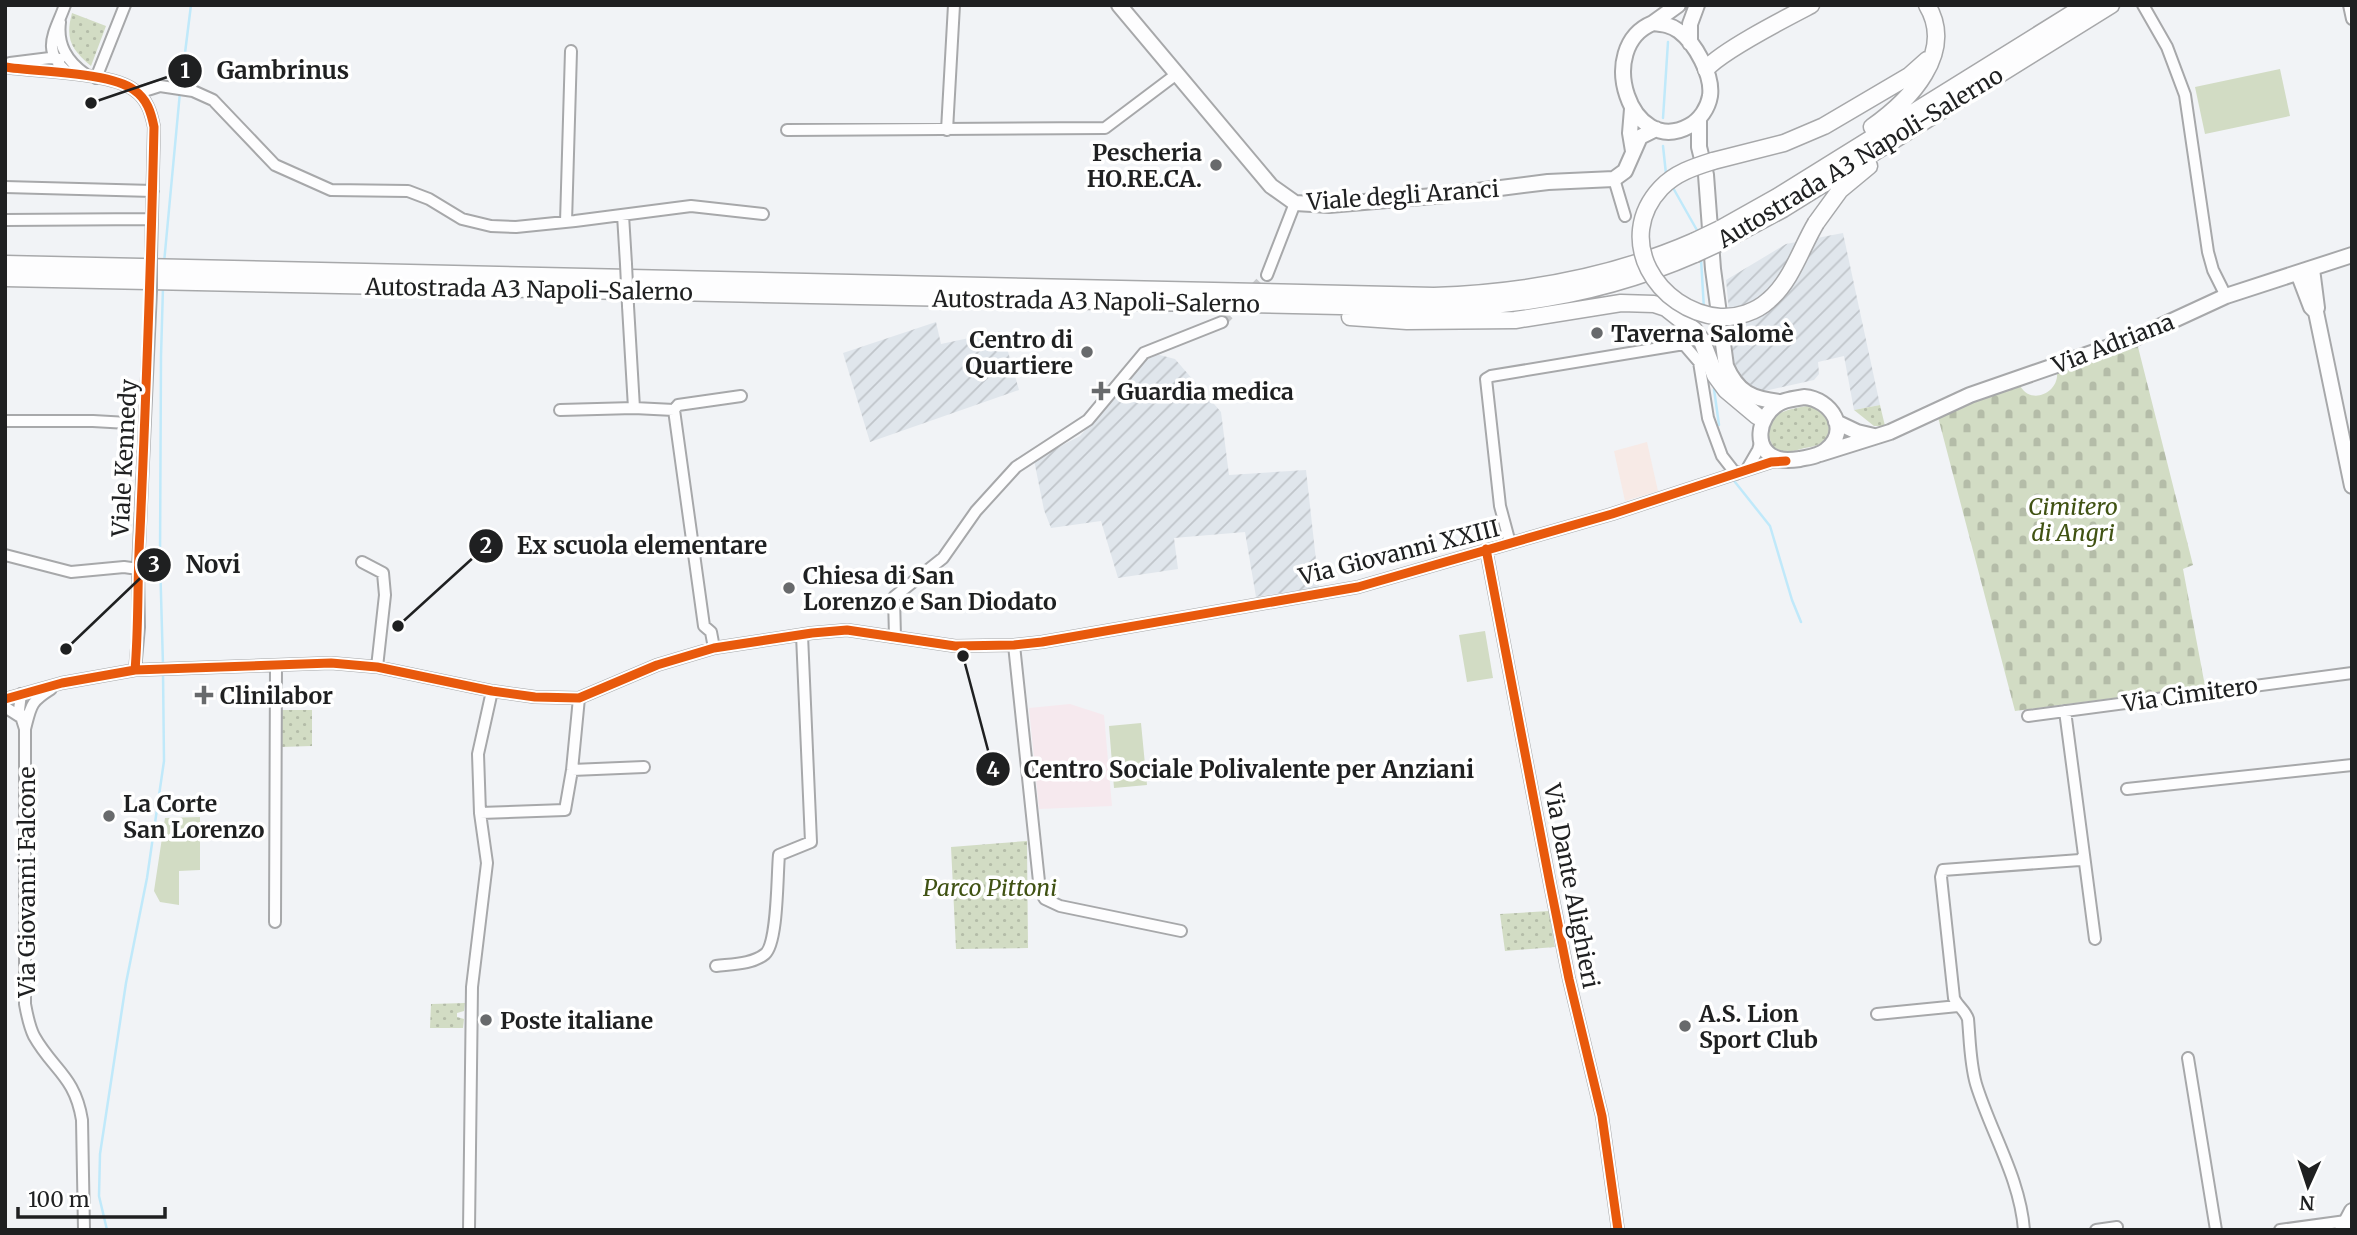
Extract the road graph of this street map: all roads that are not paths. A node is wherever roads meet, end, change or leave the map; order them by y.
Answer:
1 (125, 5) edge
2 (954, 5) edge
3 (1119, 5) edge
4 (1678, 5) edge
5 (1697, 5) edge
6 (1811, 5) edge
7 (1927, 5) edge
8 (2086, 5) edge
9 (2111, 5) edge
10 (2143, 5) edge
11 (2349, 5) edge
12 (63, 11) edge
13 (2352, 19) edge
14 (1653, 23) junction
15 (51, 43) junction
16 (1690, 43) junction
17 (1934, 49) junction
18 (571, 51) dead end
19 (63, 57) junction
20 (5, 65) edge
21 (23, 66) junction
22 (1706, 69) junction
23 (68, 74) junction
24 (1178, 74) junction
25 (92, 76) junction
26 (1982, 85) junction
27 (138, 93) junction
28 (1632, 109) junction
29 (1699, 119) junction
30 (1656, 129) junction
31 (787, 130) dead end
32 (947, 130) junction
33 (1676, 131) junction
34 (1699, 147) junction
35 (1633, 150) junction
36 (1614, 179) junction
37 (5, 187) edge
38 (153, 191) junction
39 (1777, 197) junction
40 (1295, 203) junction
41 (763, 214) dead end
42 (623, 215) junction
43 (1625, 216) dead end
44 (152, 219) junction
45 (5, 220) edge
46 (566, 222) junction
47 (1720, 236) junction
48 (1695, 247) junction
49 (2352, 255) edge
50 (5, 264) edge
51 (2305, 271) junction
52 (1267, 275) tunnel mouth
53 (5, 278) edge
54 (2226, 296) junction
55 (1211, 304) junction
56 (1222, 322) tunnel mouth
57 (1674, 333) dead end
58 (1684, 344) junction
59 (1746, 394) junction
60 (741, 396) dead end
61 (1780, 402) junction
62 (634, 408) junction
63 (674, 410) junction
64 (560, 411) dead end
65 (5, 421) edge
66 (1836, 422) junction
67 (128, 423) dead end
68 (1759, 428) junction
69 (1875, 436) junction
70 (1820, 454) junction
71 (1786, 461) junction
72 (1747, 469) junction
73 (1736, 474) junction
74 (2352, 486) edge
75 (1510, 543) junction
76 (1486, 549) junction
77 (5, 555) edge
78 (362, 562) dead end
79 (138, 569) junction
80 (802, 635) junction
81 (895, 637) junction
82 (1014, 645) junction
83 (714, 648) junction
84 (275, 665) junction
85 (377, 667) junction
86 (140, 670) junction
87 (2352, 673) edge
88 (62, 683) junction
89 (492, 691) junction
90 (21, 694) junction
91 (579, 698) junction
92 (5, 699) edge
93 (5, 707) edge
94 (2065, 711) junction
95 (24, 713) junction
96 (2028, 716) dead end
97 (2352, 765) edge
98 (644, 766) dead end
99 (572, 770) junction
100 (2127, 789) dead end
101 (480, 813) junction
102 (2084, 855) junction
103 (275, 922) dead end
104 (1181, 931) dead end
105 (2095, 939) dead end
106 (716, 966) dead end
107 (1958, 1006) junction
108 (1877, 1014) dead end
109 (2188, 1058) dead end
110 (2347, 1221) edge
111 (2116, 1227) dead end
112 (84, 1230) edge
113 (469, 1230) edge
114 (1618, 1230) edge
115 (2024, 1230) edge
116 (2096, 1230) edge
117 (2216, 1230) edge
118 (2280, 1230) edge

1 - 25 street
2 - 32 street
3 - 24 main road, Viale degli Aranci
4 - 14 main road
5 - 16 main road
6 - 22 highway
7 - 17 highway
8 - 39 highway, Autostrada A3 Napoli-Salerno
9 - 26 highway, Autostrada A3 Napoli-Salerno
10 - 54 street
11 - 13 street
12 - 15 street
12 - 19 street
14 - 16 main road
14 - 28 main road
15 - 19 street
15 - 21 street
16 - 22 main road
17 - 26 highway, bridge
17 - 39 highway
18 - 46 street
19 - 21 street
19 - 23 street
19 - 25 street
20 - 21 street
21 - 23 street
22 - 29 main road
23 - 25 street
24 - 32 street
24 - 40 main road, Viale degli Aranci
25 - 27 street
26 - 47 highway, Autostrada A3 Napoli-Salerno
27 - 38 street
27 - 46 street
28 - 30 main road
28 - 35 main road
29 - 33 main road
29 - 34 main road
30 - 33 main road
30 - 35 main road
31 - 32 street
33 - 34 main road
34 - 59 main road
35 - 36 main road
36 - 40 main road, Viale degli Aranci
36 - 43 street
37 - 38 street
38 - 44 street
39 - 47 highway, Autostrada A3 Napoli-Salerno
40 - 52 street
41 - 42 street
42 - 46 street
42 - 62 street, bridge
44 - 45 street
44 - 79 street, Viale Kennedy, bridge
47 - 48 highway, Autostrada A3 Napoli-Salerno, bridge
48 - 50 highway, Autostrada A3 Napoli-Salerno
48 - 55 highway, Autostrada A3 Napoli-Salerno
49 - 51 main road, Via Adriana
51 - 54 main road, Via Adriana
51 - 74 main road
53 - 55 highway, Autostrada A3 Napoli-Salerno
54 - 69 main road, Via Adriana
55 - 68 highway
56 - 81 street
57 - 58 street
58 - 73 street
58 - 75 street
59 - 61 main road
59 - 68 main road
60 - 63 street
61 - 66 main road
61 - 68 main road
62 - 63 street
62 - 64 street
63 - 83 street
65 - 67 street
66 - 69 main road
66 - 70 main road
68 - 71 main road
68 - 72 street
69 - 70 main road, Via Adriana
70 - 71 main road
71 - 72 street, Via Giovanni XXIII
72 - 73 street, Via Giovanni XXIII
73 - 75 street, Via Giovanni XXIII
75 - 76 street, Via Giovanni XXIII
76 - 82 street, Via Giovanni XXIII
76 - 114 street, Via Dante Alighieri
77 - 79 street
78 - 85 street
79 - 86 street, Viale Kennedy
80 - 81 street, Via Giovanni XXIII
80 - 83 street, Via Giovanni XXIII
80 - 106 street
81 - 82 street, Via Giovanni XXIII
82 - 104 street
83 - 91 street, Via Giovanni XXIII
84 - 85 street
84 - 86 street
84 - 103 street
85 - 89 street
86 - 88 street
87 - 94 street, Via Cimitero
88 - 90 street
88 - 95 street
89 - 91 street
89 - 101 street
90 - 92 street
90 - 95 street
91 - 99 street
93 - 95 street
94 - 96 street, Via Cimitero
94 - 102 street
95 - 112 street, Via Giovanni Falcone
97 - 100 street
98 - 99 street
99 - 101 street
101 - 113 street
102 - 105 street
102 - 107 street
107 - 108 street
107 - 115 street
109 - 117 street
110 - 118 street
111 - 116 street

